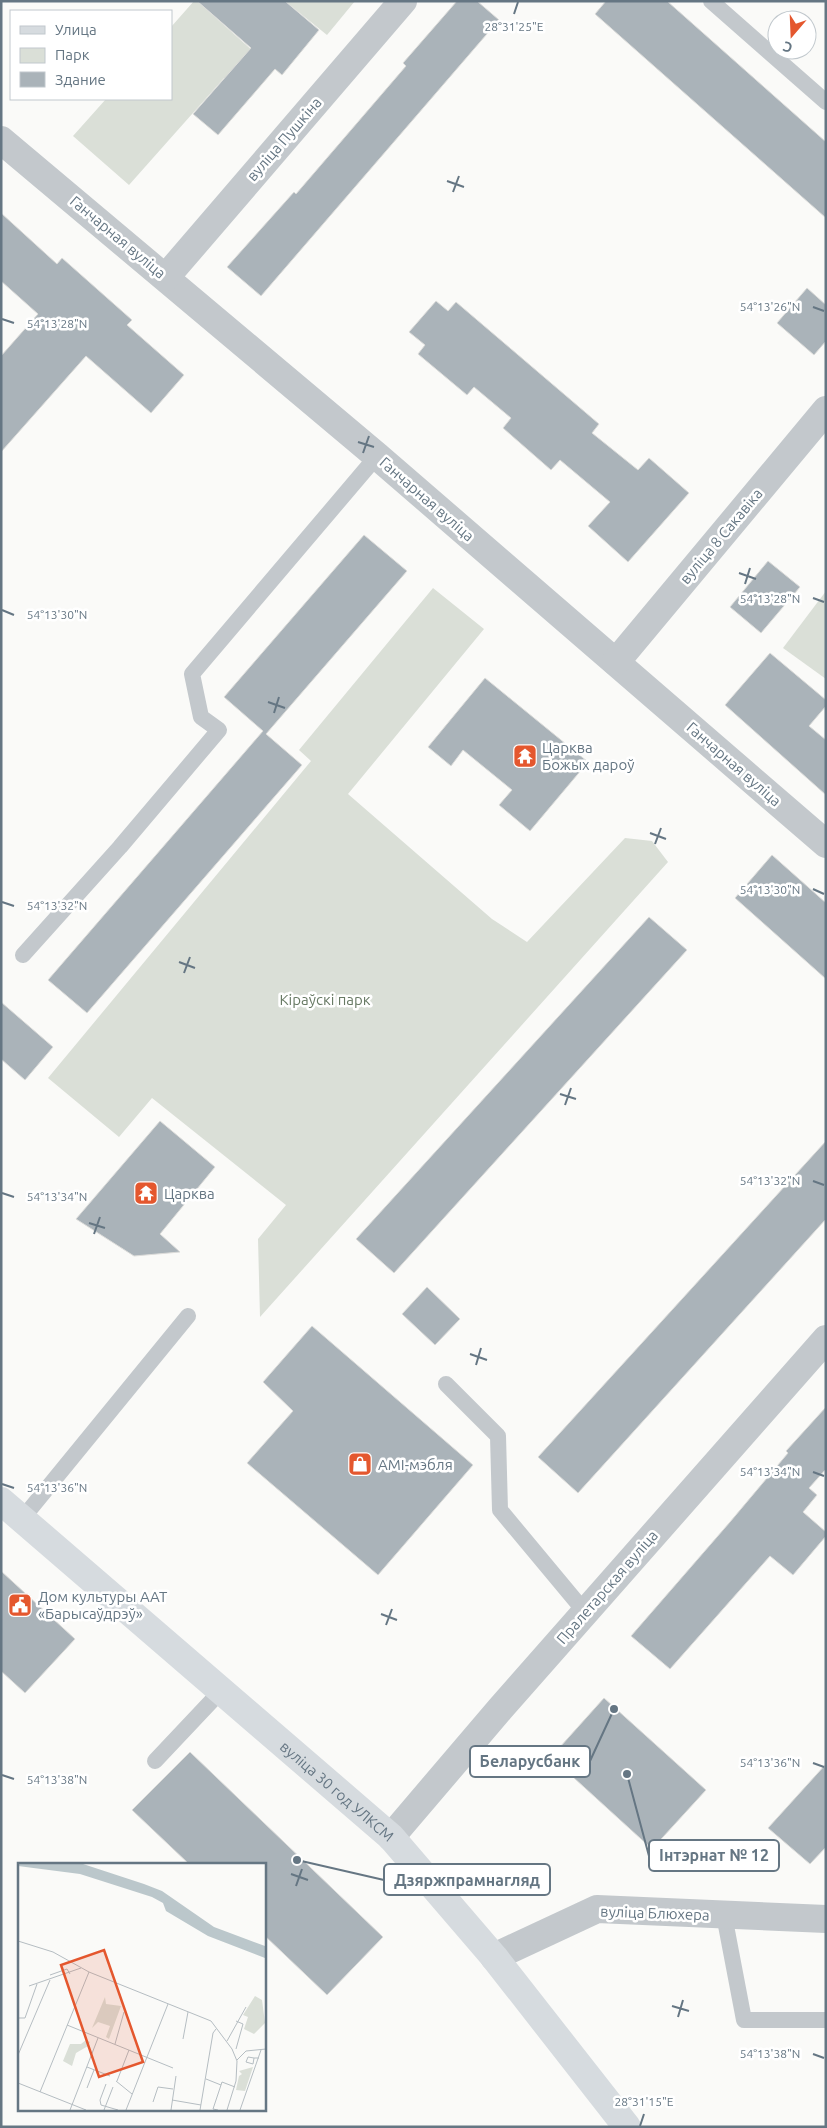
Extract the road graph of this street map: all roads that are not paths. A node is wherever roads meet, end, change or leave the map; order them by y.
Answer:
1 (403, 1) edge
2 (711, 1) edge
3 (826, 102) edge
4 (1, 140) edge
5 (166, 277) junction
6 (826, 410) edge
7 (376, 456) junction
8 (616, 662) junction
9 (826, 844) edge
10 (23, 955) dead end
11 (188, 1316) dead end
12 (826, 1339) edge
13 (446, 1384) dead end
14 (1, 1500) edge
15 (22, 1519) junction
16 (585, 1612) junction
17 (221, 1691) junction
18 (155, 1762) dead end
19 (391, 1837) junction
20 (724, 1915) junction
21 (826, 1919) edge
22 (494, 1957) junction
23 (826, 2020) edge
24 (627, 2127) edge

1 - 5 street, вуліца Пушкіна
2 - 3 lane
4 - 5 street, Ганчарная вуліца
5 - 7 street, Ганчарная вуліца
6 - 8 street, вуліца 8 Сакавіка
7 - 8 street, Ганчарная вуліца
7 - 10 lane
8 - 9 street, Ганчарная вуліца
11 - 15 lane
12 - 16 street, Пралетарская вуліца
13 - 16 lane
14 - 15 main road, вуліца 30 год УЛКСМ
15 - 17 main road, вуліца 30 год УЛКСМ
16 - 19 street, Пралетарская вуліца
17 - 18 lane
17 - 19 main road, вуліца 30 год УЛКСМ
19 - 22 main road, вуліца 30 год УЛКСМ
20 - 21 street, вуліца Блюхера
20 - 22 street, вуліца Блюхера
20 - 23 lane
22 - 24 main road, вуліца 30 год УЛКСМ

